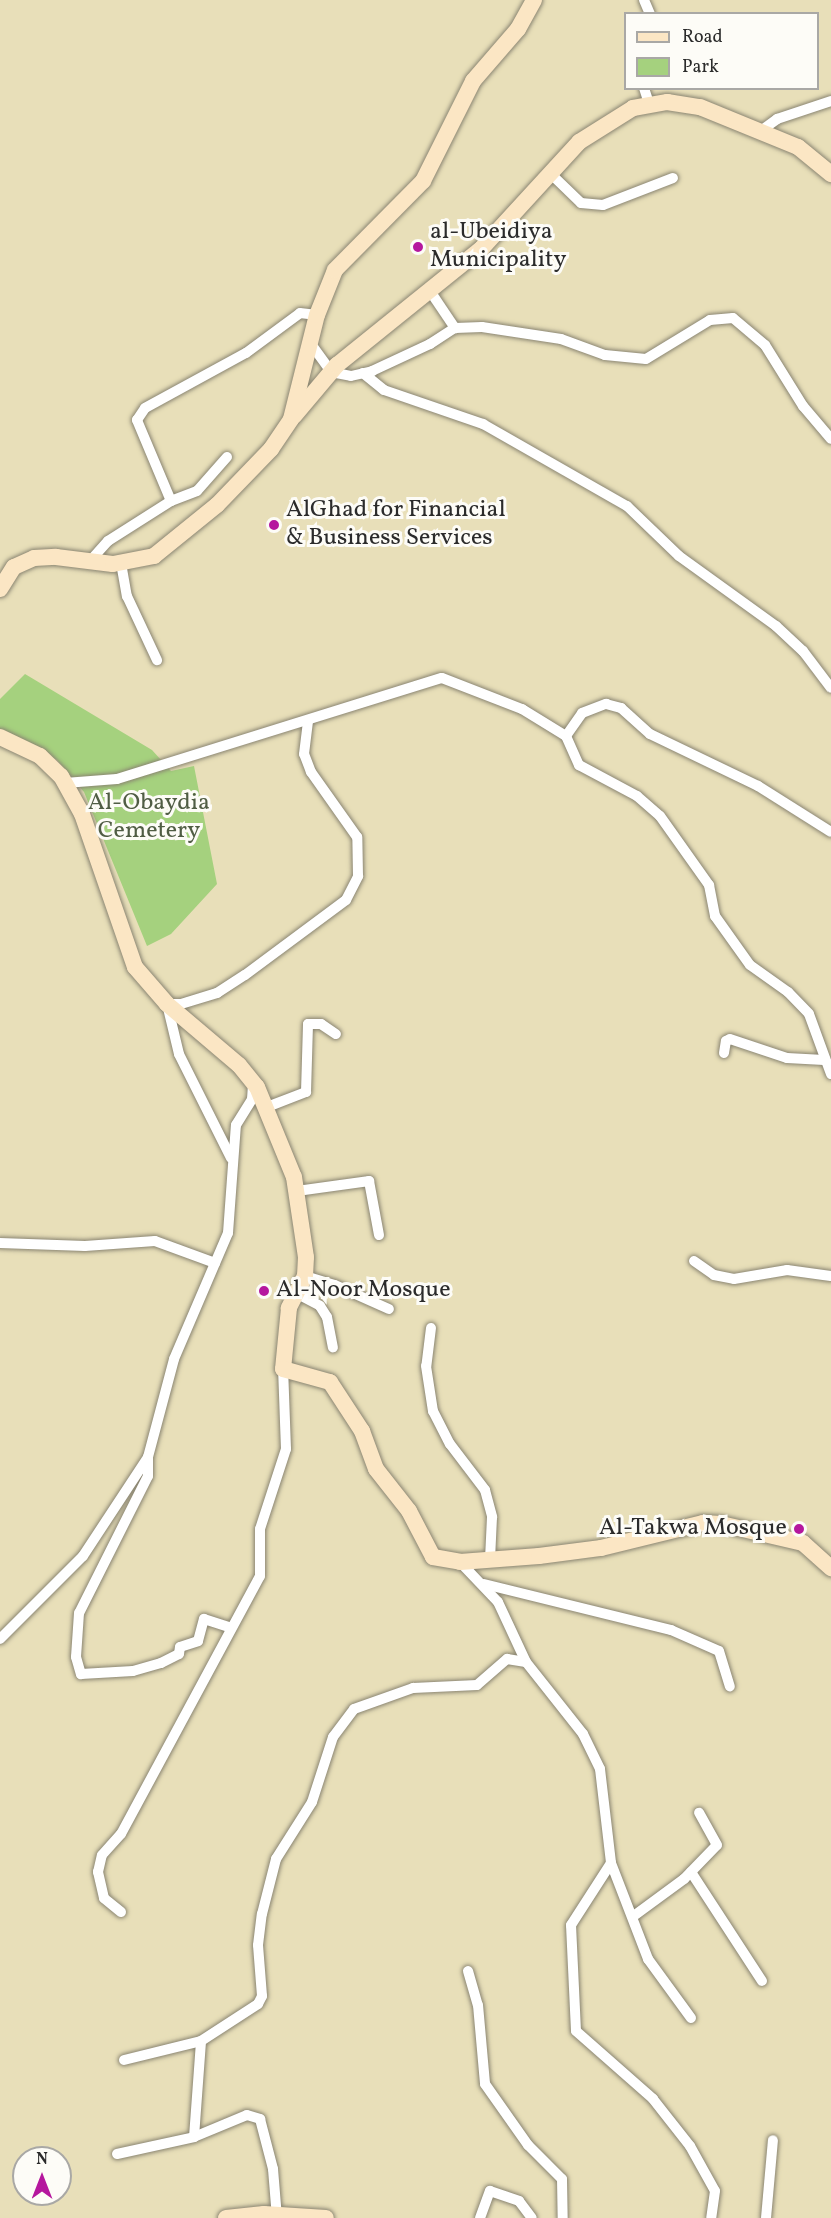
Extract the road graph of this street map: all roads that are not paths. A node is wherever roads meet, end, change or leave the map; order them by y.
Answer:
1 (534, 0) edge
2 (646, 96) edge
3 (831, 101) edge
4 (762, 130) junction
5 (550, 173) junction
6 (831, 174) edge
7 (673, 178) dead end
8 (430, 291) junction
9 (317, 315) junction
10 (455, 328) junction
11 (311, 344) junction
12 (331, 372) junction
13 (363, 373) junction
14 (291, 419) junction
15 (831, 439) edge
16 (227, 458) dead end
17 (171, 501) junction
18 (90, 561) junction
19 (121, 563) junction
20 (0, 589) edge
21 (157, 660) dead end
22 (831, 688) edge
23 (308, 720) junction
24 (566, 736) junction
25 (0, 737) edge
26 (65, 783) junction
27 (831, 832) edge
28 (167, 1004) junction
29 (336, 1034) dead end
30 (724, 1053) dead end
31 (824, 1060) junction
32 (831, 1074) edge
33 (253, 1083) junction
34 (267, 1107) junction
35 (232, 1161) junction
36 (297, 1191) junction
37 (379, 1235) dead end
38 (0, 1243) edge
39 (694, 1261) dead end
40 (215, 1263) junction
41 (305, 1276) junction
42 (831, 1276) edge
43 (296, 1293) junction
44 (389, 1309) dead end
45 (431, 1328) dead end
46 (333, 1347) dead end
47 (283, 1370) junction
48 (148, 1457) junction
49 (490, 1560) junction
50 (460, 1562) junction
51 (831, 1568) edge
52 (484, 1584) junction
53 (229, 1627) junction
54 (0, 1639) edge
55 (526, 1662) junction
56 (730, 1686) dead end
57 (699, 1813) dead end
58 (611, 1863) junction
59 (691, 1872) junction
60 (121, 1912) dead end
61 (634, 1915) junction
62 (468, 1971) dead end
63 (762, 1981) dead end
64 (691, 2018) dead end
65 (201, 2041) junction
66 (124, 2060) dead end
67 (194, 2137) junction
68 (773, 2140) dead end
69 (117, 2154) dead end
70 (276, 2216) edge
71 (226, 2218) edge
72 (326, 2218) edge
73 (480, 2218) edge
74 (532, 2218) edge
75 (563, 2218) edge
76 (711, 2218) edge
77 (766, 2218) edge

1 - 9 street
2 - 4 street
2 - 5 street
3 - 4 street
4 - 6 street
5 - 7 street
5 - 8 street
8 - 10 street
8 - 12 street
9 - 11 street
9 - 17 street
10 - 13 street
10 - 15 street
11 - 12 street
11 - 14 street
12 - 13 street
12 - 14 street
13 - 22 street
14 - 19 street
16 - 17 street
17 - 18 street
18 - 19 street
18 - 20 street
19 - 21 street
23 - 24 street
23 - 26 street
23 - 28 street
24 - 27 street
24 - 31 street
25 - 26 street
26 - 28 street
28 - 33 street
28 - 35 street
29 - 34 street
30 - 31 street
31 - 32 street
33 - 34 street
33 - 35 street
34 - 36 street
35 - 40 street
36 - 37 street
36 - 41 street
38 - 40 street
39 - 42 street
40 - 48 street
41 - 43 street
41 - 44 street
43 - 46 street
43 - 47 street
45 - 49 street
47 - 50 street
47 - 53 street
48 - 53 street
48 - 54 street
49 - 50 street
49 - 51 street
50 - 52 street
52 - 55 street
52 - 56 street
53 - 60 street
55 - 58 street
55 - 65 street
57 - 59 street
58 - 61 street
58 - 76 street
59 - 61 street
59 - 63 street
61 - 64 street
62 - 75 street
65 - 66 street
65 - 67 street
67 - 69 street
67 - 70 street
68 - 77 street
70 - 71 street
70 - 72 street
73 - 74 street

